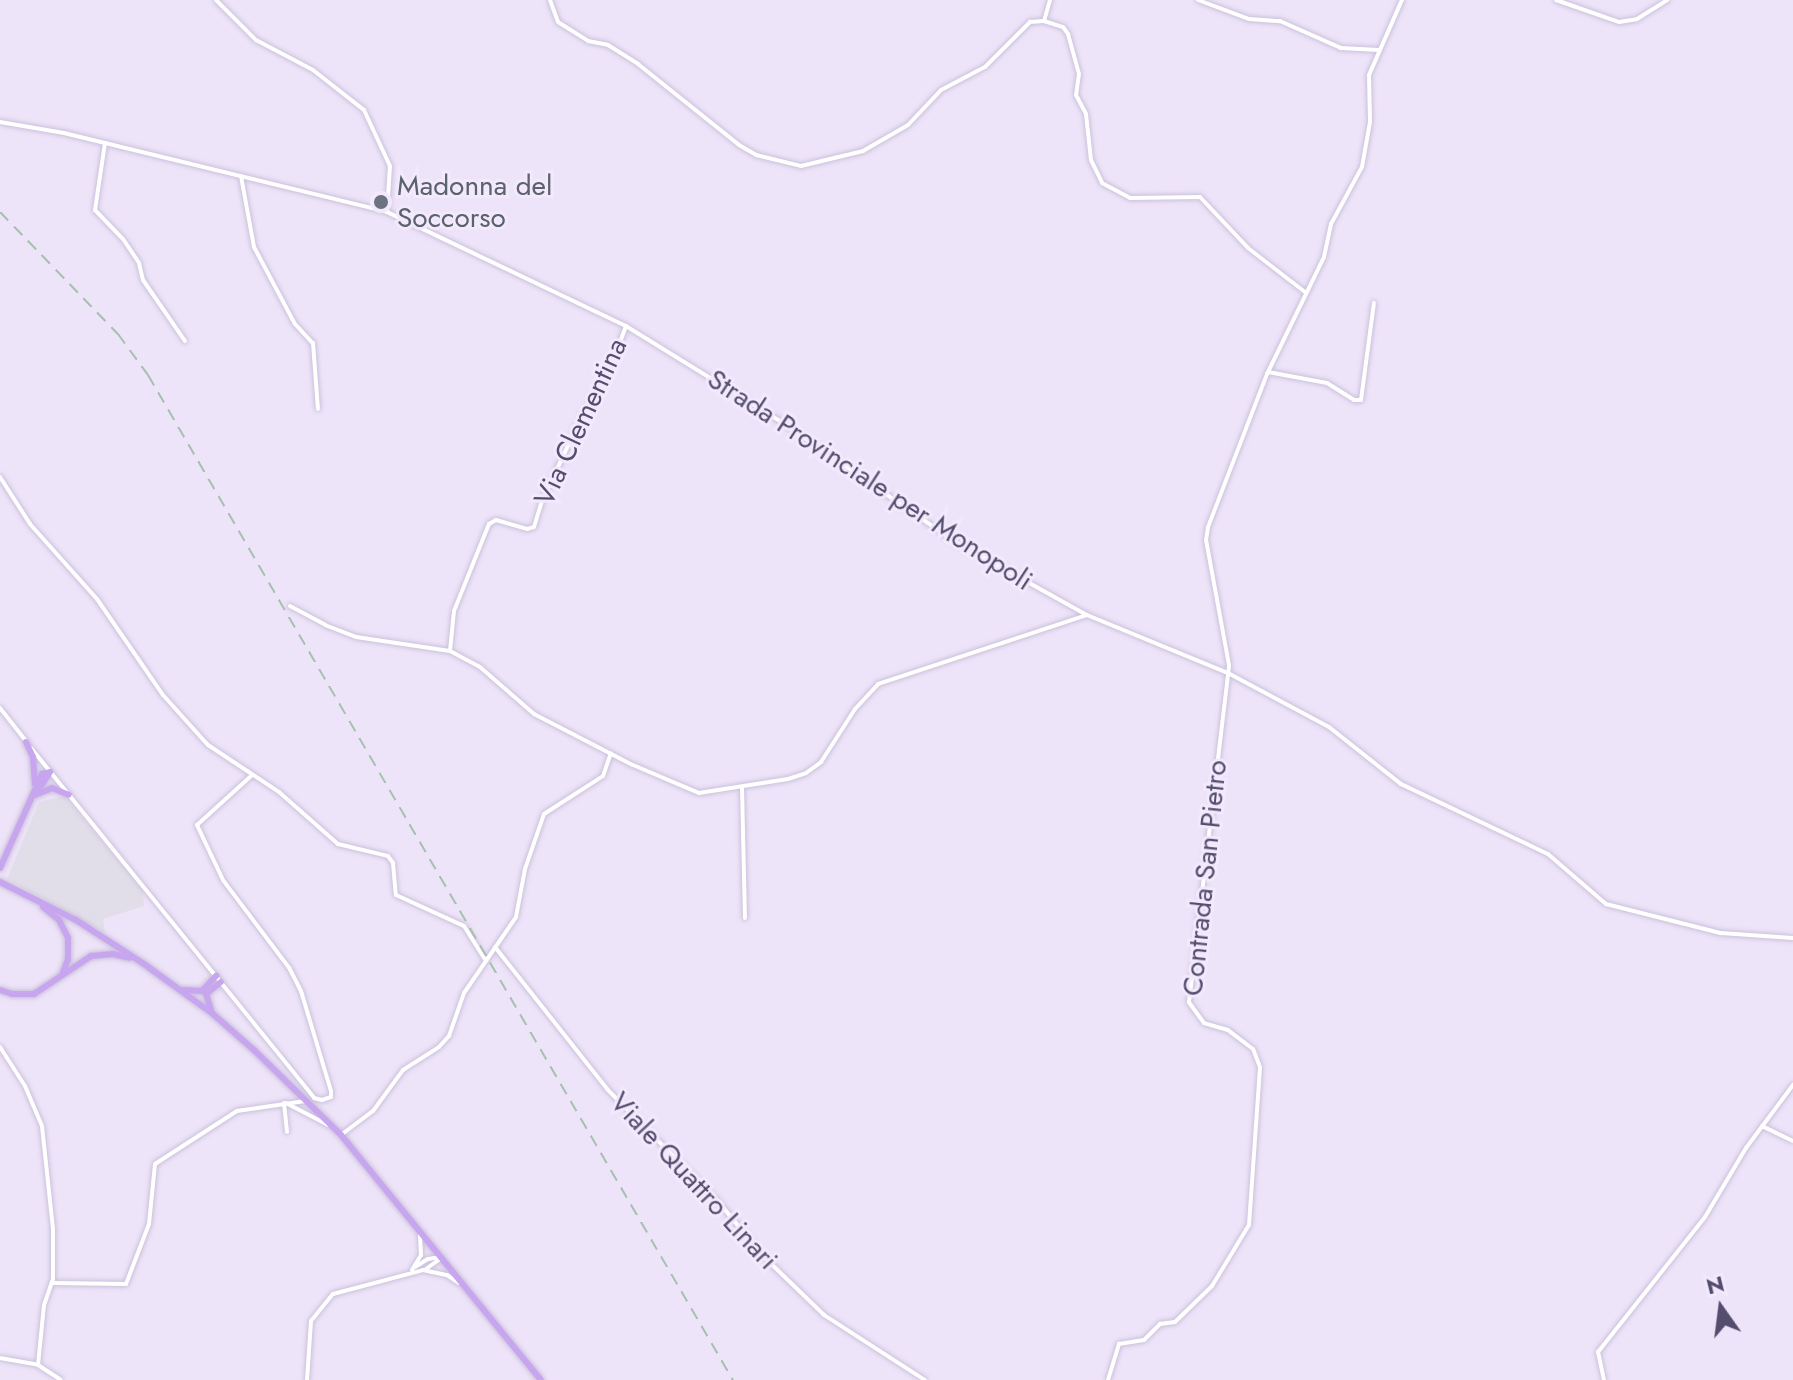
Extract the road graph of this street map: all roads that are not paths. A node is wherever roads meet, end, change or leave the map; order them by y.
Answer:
1 (216, 0) edge
2 (550, 0) edge
3 (1050, 0) edge
4 (1198, 0) edge
5 (1403, 0) edge
6 (1556, 0) edge
7 (1668, 0) edge
8 (1044, 21) junction
9 (1379, 50) junction
10 (0, 122) edge
11 (105, 143) junction
12 (241, 176) junction
13 (387, 212) junction
14 (1305, 292) junction
15 (1374, 303) dead end
16 (626, 326) junction
17 (185, 341) dead end
18 (1268, 372) junction
19 (318, 409) dead end
20 (0, 477) edge
21 (290, 606) dead end
22 (1087, 615) junction
23 (450, 651) junction
24 (1228, 673) junction
25 (0, 708) edge
26 (26, 742) junction
27 (613, 753) junction
28 (50, 772) junction
29 (251, 776) junction
30 (742, 787) junction
31 (34, 794) junction
32 (69, 795) junction
33 (1, 866) edge
34 (0, 882) edge
35 (33, 898) junction
36 (745, 918) dead end
37 (1793, 938) edge
38 (495, 947) junction
39 (486, 961) junction
40 (144, 964) junction
41 (62, 976) junction
42 (218, 979) junction
43 (179, 988) junction
44 (0, 990) edge
45 (213, 1014) junction
46 (0, 1047) edge
47 (285, 1079) junction
48 (1793, 1085) edge
49 (309, 1101) junction
50 (284, 1103) junction
51 (301, 1109) junction
52 (1762, 1126) junction
53 (335, 1128) junction
54 (287, 1132) dead end
55 (341, 1135) junction
56 (1793, 1141) edge
57 (417, 1227) junction
58 (442, 1257) junction
59 (412, 1270) junction
60 (423, 1270) junction
61 (53, 1283) junction
62 (467, 1289) junction
63 (0, 1358) edge
64 (38, 1365) junction
65 (61, 1380) edge
66 (307, 1380) edge
67 (541, 1380) edge
68 (925, 1380) edge
69 (1108, 1380) edge
70 (1604, 1380) edge

1 - 13 street
2 - 8 street
3 - 8 street
4 - 9 street
5 - 9 street, Contrada San Pietro
6 - 7 street
8 - 14 street
9 - 14 street, Contrada San Pietro
10 - 11 street, Strada Provinciale per Monopoli
11 - 12 street, Strada Provinciale per Monopoli
11 - 17 street
12 - 13 street, Strada Provinciale per Monopoli
12 - 19 street
13 - 16 street, Strada Provinciale per Monopoli
14 - 18 street, Contrada San Pietro
15 - 18 street
16 - 22 street, Strada Provinciale per Monopoli
16 - 23 street, Via Clementina
18 - 24 street, Contrada San Pietro
20 - 29 street
21 - 23 street
22 - 24 street, Strada Provinciale per Monopoli
22 - 30 street
23 - 27 street
24 - 37 street, Strada Provinciale per Monopoli
24 - 69 street, Contrada San Pietro
25 - 26 street
26 - 28 street
26 - 31 main road
27 - 30 street
27 - 38 street
28 - 31 main road
28 - 32 street
29 - 39 street
29 - 42 street
30 - 36 street
31 - 32 main road
31 - 33 main road
32 - 42 street
34 - 35 main road
35 - 40 main road
35 - 41 main road
38 - 39 street
38 - 68 street, Viale Quattro Linari
39 - 55 street
40 - 41 main road
40 - 43 main road
41 - 44 main road
42 - 43 main road
42 - 45 main road
43 - 45 main road
45 - 47 main road
46 - 61 street
47 - 49 main road
47 - 50 street
48 - 52 street
49 - 50 street
49 - 51 street
49 - 53 main road
50 - 51 street
50 - 54 street
50 - 61 street
51 - 53 street
52 - 56 street
52 - 70 street
53 - 55 main road
55 - 57 main road
57 - 58 main road
57 - 59 street
58 - 59 street
58 - 60 street
58 - 62 main road
59 - 60 street
59 - 66 street
60 - 62 street
61 - 64 street
62 - 67 main road
63 - 64 street
64 - 65 street

